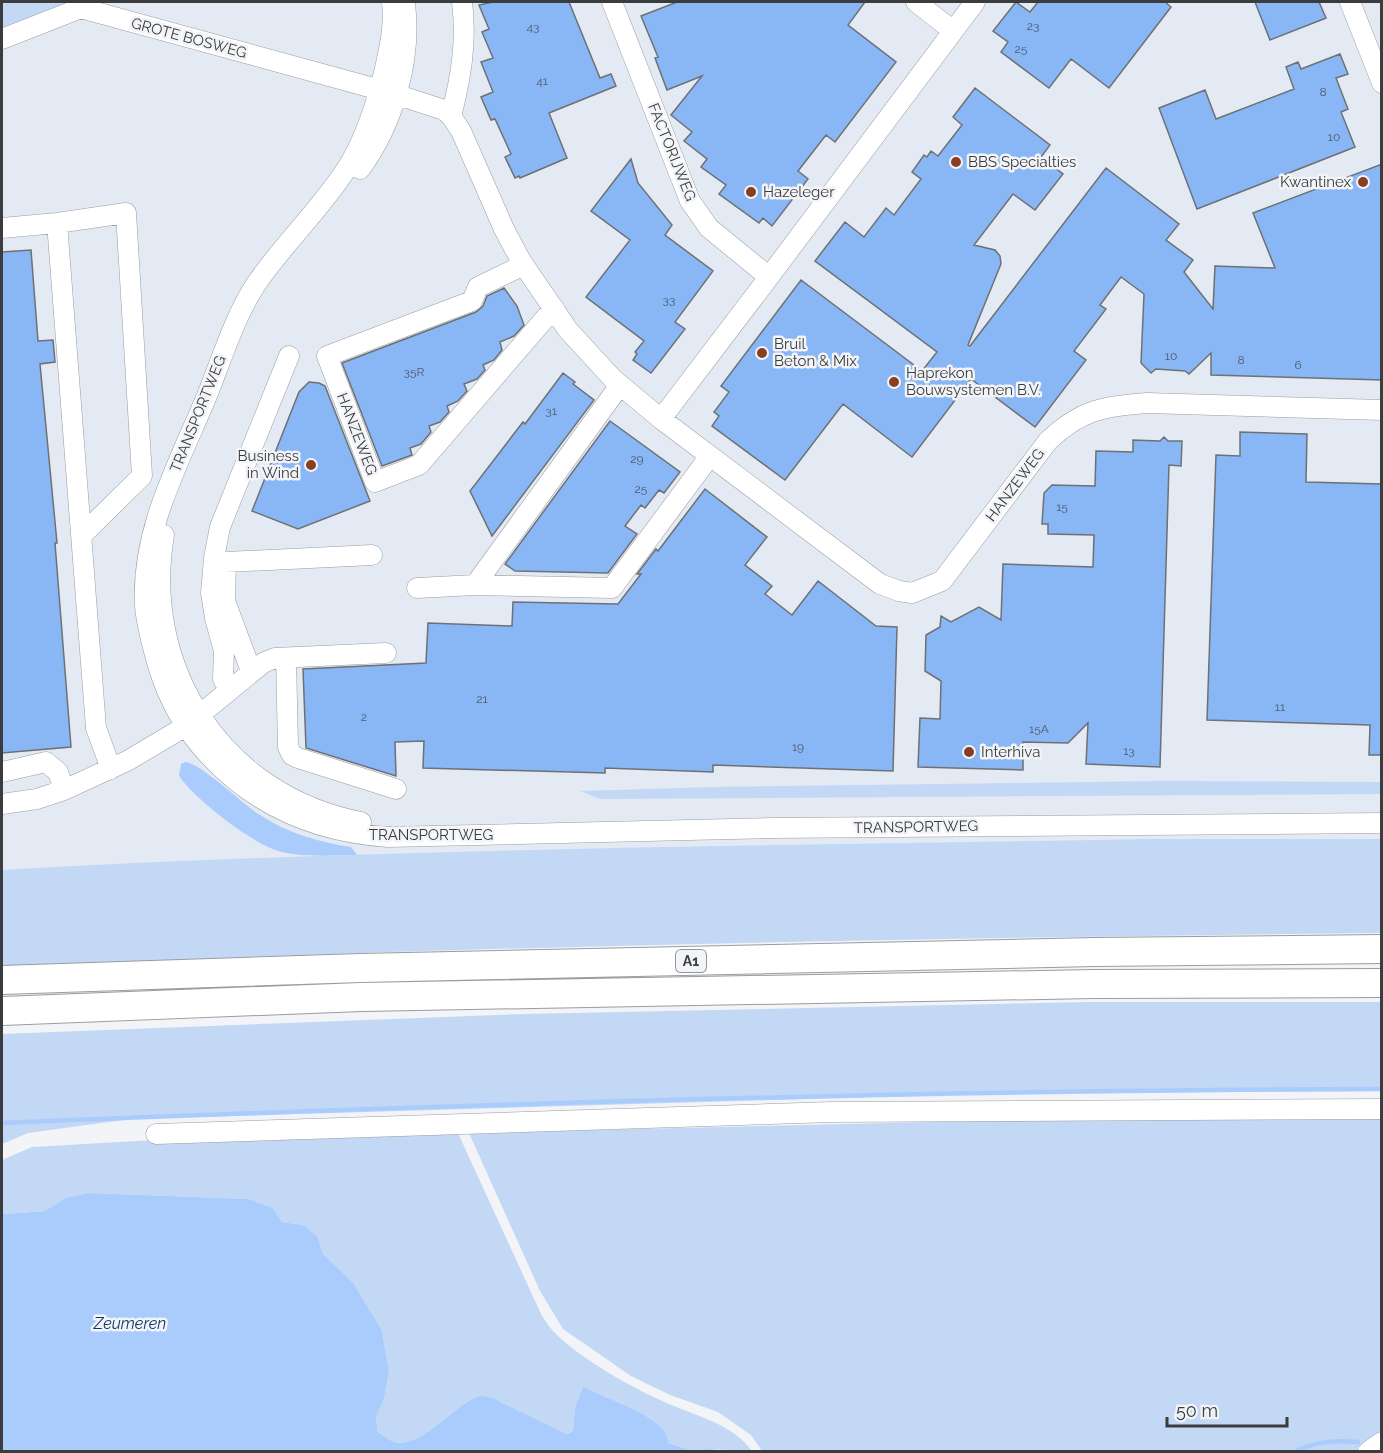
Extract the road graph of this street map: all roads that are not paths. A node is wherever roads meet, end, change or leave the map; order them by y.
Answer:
1 (392, 2) edge
2 (404, 2) edge
3 (462, 2) edge
4 (612, 2) edge
5 (916, 2) edge
6 (975, 2) edge
7 (1350, 2) edge
8 (952, 30) junction
9 (1373, 38) edge
10 (2, 39) edge
11 (1382, 83) edge
12 (388, 92) junction
13 (451, 116) junction
14 (57, 223) junction
15 (2, 228) edge
16 (524, 265) junction
17 (769, 277) junction
18 (554, 308) junction
19 (290, 356) dead end
20 (620, 385) junction
21 (1382, 410) edge
22 (661, 419) junction
23 (710, 456) junction
24 (81, 536) junction
25 (372, 555) dead end
26 (475, 585) junction
27 (417, 588) dead end
28 (386, 653) dead end
29 (286, 658) junction
30 (251, 671) junction
31 (228, 689) junction
32 (192, 720) junction
33 (111, 770) junction
34 (2, 772) edge
35 (396, 789) dead end
36 (64, 790) junction
37 (2, 804) edge
38 (1382, 812) edge
39 (1382, 824) edge
40 (1382, 949) edge
41 (2, 980) edge
42 (1382, 983) edge
43 (2, 1011) edge
44 (1382, 1109) edge
45 (156, 1134) dead end
46 (1382, 1442) edge
47 (1368, 1452) edge

1 - 12 street
2 - 12 street
3 - 13 street
4 - 17 street, FACTORIJWEG
5 - 8 street
6 - 8 street
7 - 9 street
8 - 17 street
9 - 11 street
10 - 12 street, GROTE BOSWEG
12 - 13 street
12 - 32 street, TRANSPORTWEG
13 - 16 street, HANZEWEG
14 - 15 street
14 - 24 street
14 - 24 street
16 - 18 street, HANZEWEG
16 - 18 street, HANZEWEG
17 - 22 street
18 - 20 street, HANZEWEG
19 - 31 street
20 - 22 street, HANZEWEG
20 - 26 street
21 - 23 street, HANZEWEG
22 - 23 street, HANZEWEG
23 - 26 street
24 - 33 street
25 - 30 street
26 - 27 street
28 - 29 street
29 - 30 street
29 - 35 street
30 - 31 street
31 - 32 street
32 - 33 street
32 - 38 street, TRANSPORTWEG
32 - 39 street, TRANSPORTWEG
33 - 36 street
34 - 36 street
36 - 37 street
40 - 41 highway, A1
42 - 43 highway, A1
44 - 45 street
46 - 47 street

